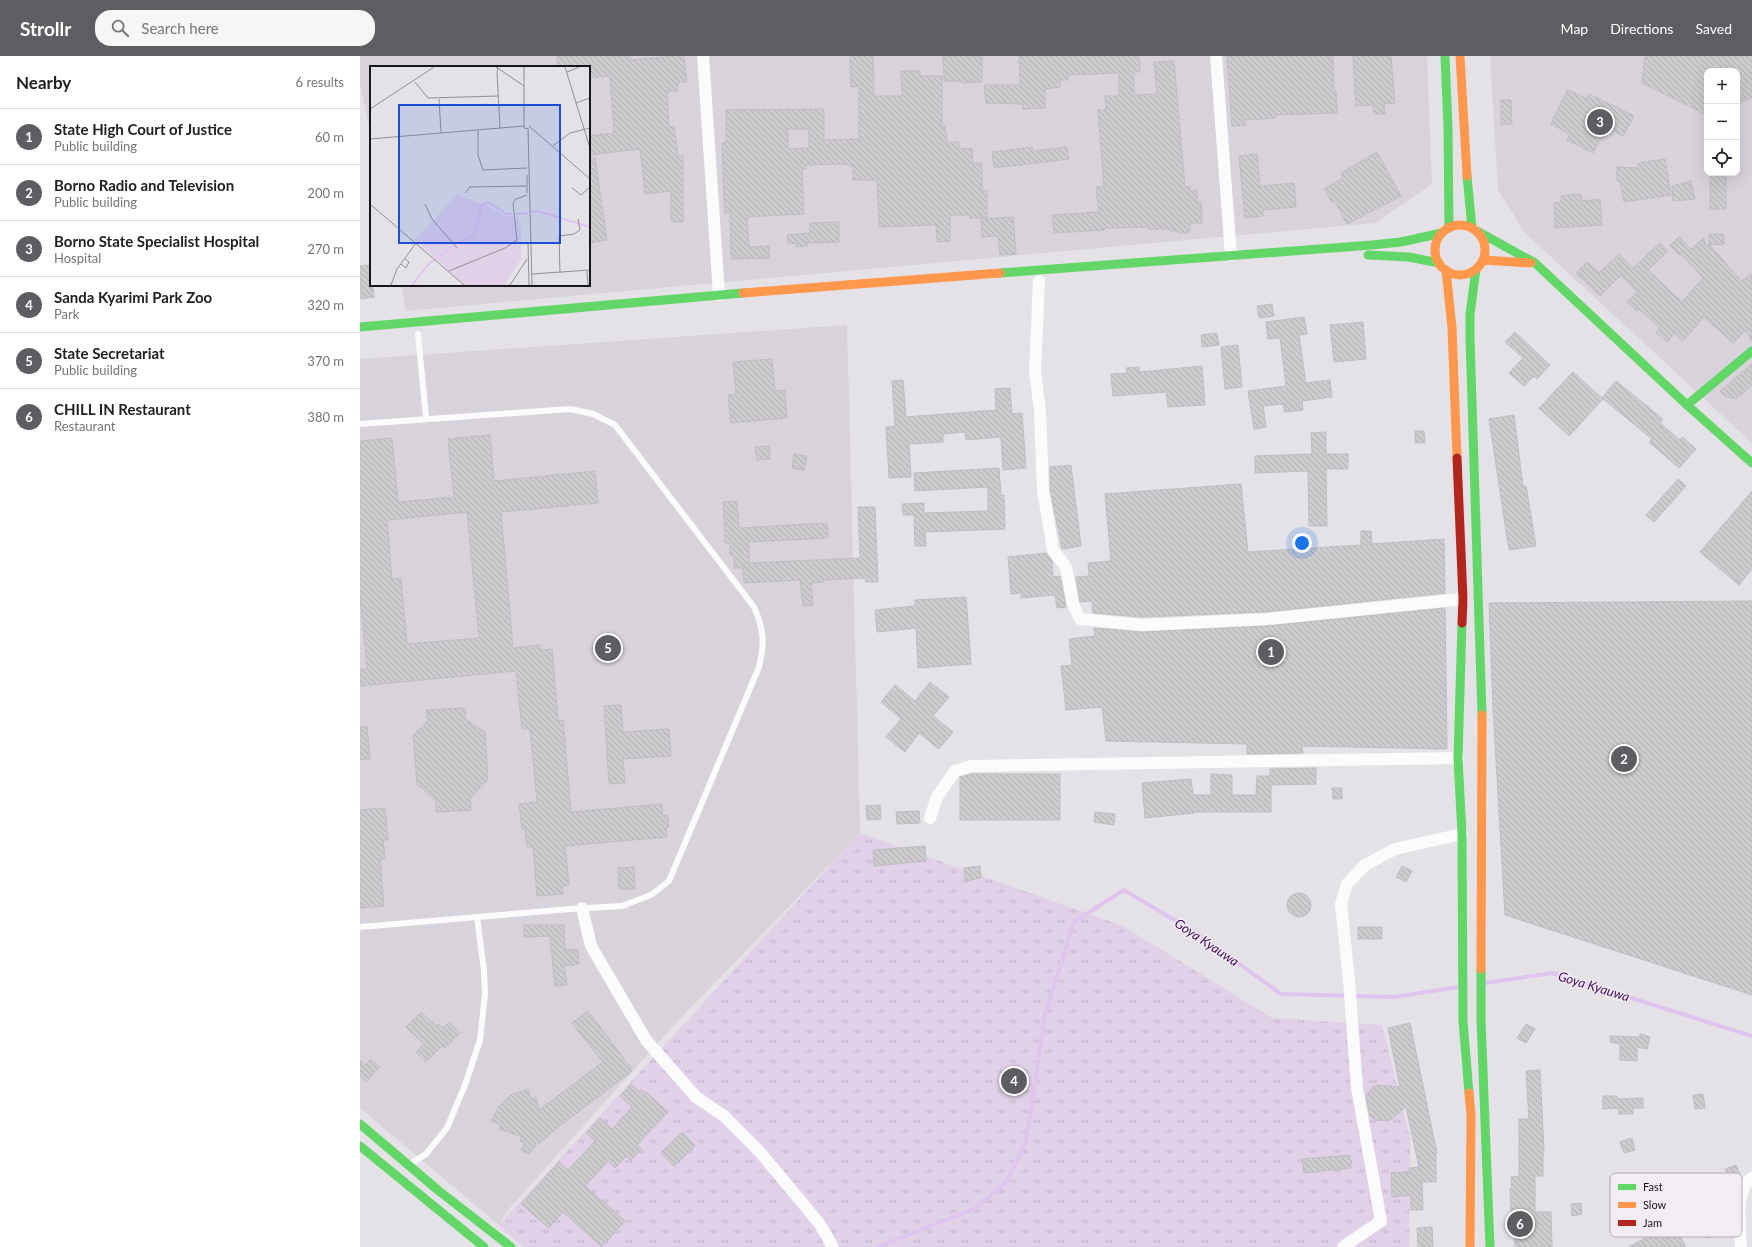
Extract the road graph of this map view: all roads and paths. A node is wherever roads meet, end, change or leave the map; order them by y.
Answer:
1 (703, 56) edge
2 (1216, 56) edge
3 (1445, 56) edge
4 (1460, 56) edge
5 (1446, 230) junction
6 (1475, 230) junction
7 (1231, 255) junction
8 (1358, 256) dead end
9 (1483, 260) junction
10 (1255, 263) dead end
11 (1535, 263) junction
12 (1223, 266) dead end
13 (1443, 267) junction
14 (1476, 269) junction
15 (1039, 281) dead end
16 (719, 295) junction
17 (360, 326) edge
18 (418, 334) dead end
19 (1752, 351) edge
20 (1687, 404) junction
21 (426, 418) junction
22 (360, 424) edge
23 (1752, 463) edge
24 (1462, 599) junction
25 (1458, 758) junction
26 (930, 818) dead end
27 (1462, 834) junction
28 (582, 908) junction
29 (477, 917) junction
30 (360, 927) edge
31 (360, 1124) edge
32 (360, 1146) edge
33 (409, 1165) junction
34 (1752, 1178) edge
35 (1742, 1194) edge
36 (1741, 1237) edge
37 (830, 1243) edge
38 (506, 1245) edge
39 (484, 1247) edge
40 (1342, 1247) edge
41 (1470, 1247) edge
42 (1490, 1247) edge
43 (1741, 1247) edge

1 - 16 street
2 - 7 street
3 - 5 main road
4 - 6 main road
5 - 6 main road
5 - 7 main road
5 - 13 main road
6 - 9 main road
6 - 11 main road
7 - 16 main road
8 - 13 main road
9 - 11 main road
9 - 14 main road
10 - 12 main road
11 - 20 main road
13 - 14 main road
13 - 24 main road
14 - 42 main road
15 - 24 street
16 - 17 main road
18 - 21 lane
19 - 20 main road
20 - 23 main road
21 - 22 lane
21 - 28 lane
24 - 25 main road
25 - 26 street
25 - 27 main road
27 - 40 street
27 - 41 main road
28 - 29 lane
28 - 37 street
29 - 30 lane
29 - 33 lane
31 - 33 main road
32 - 39 main road
33 - 38 main road
34 - 35 street
36 - 43 street

